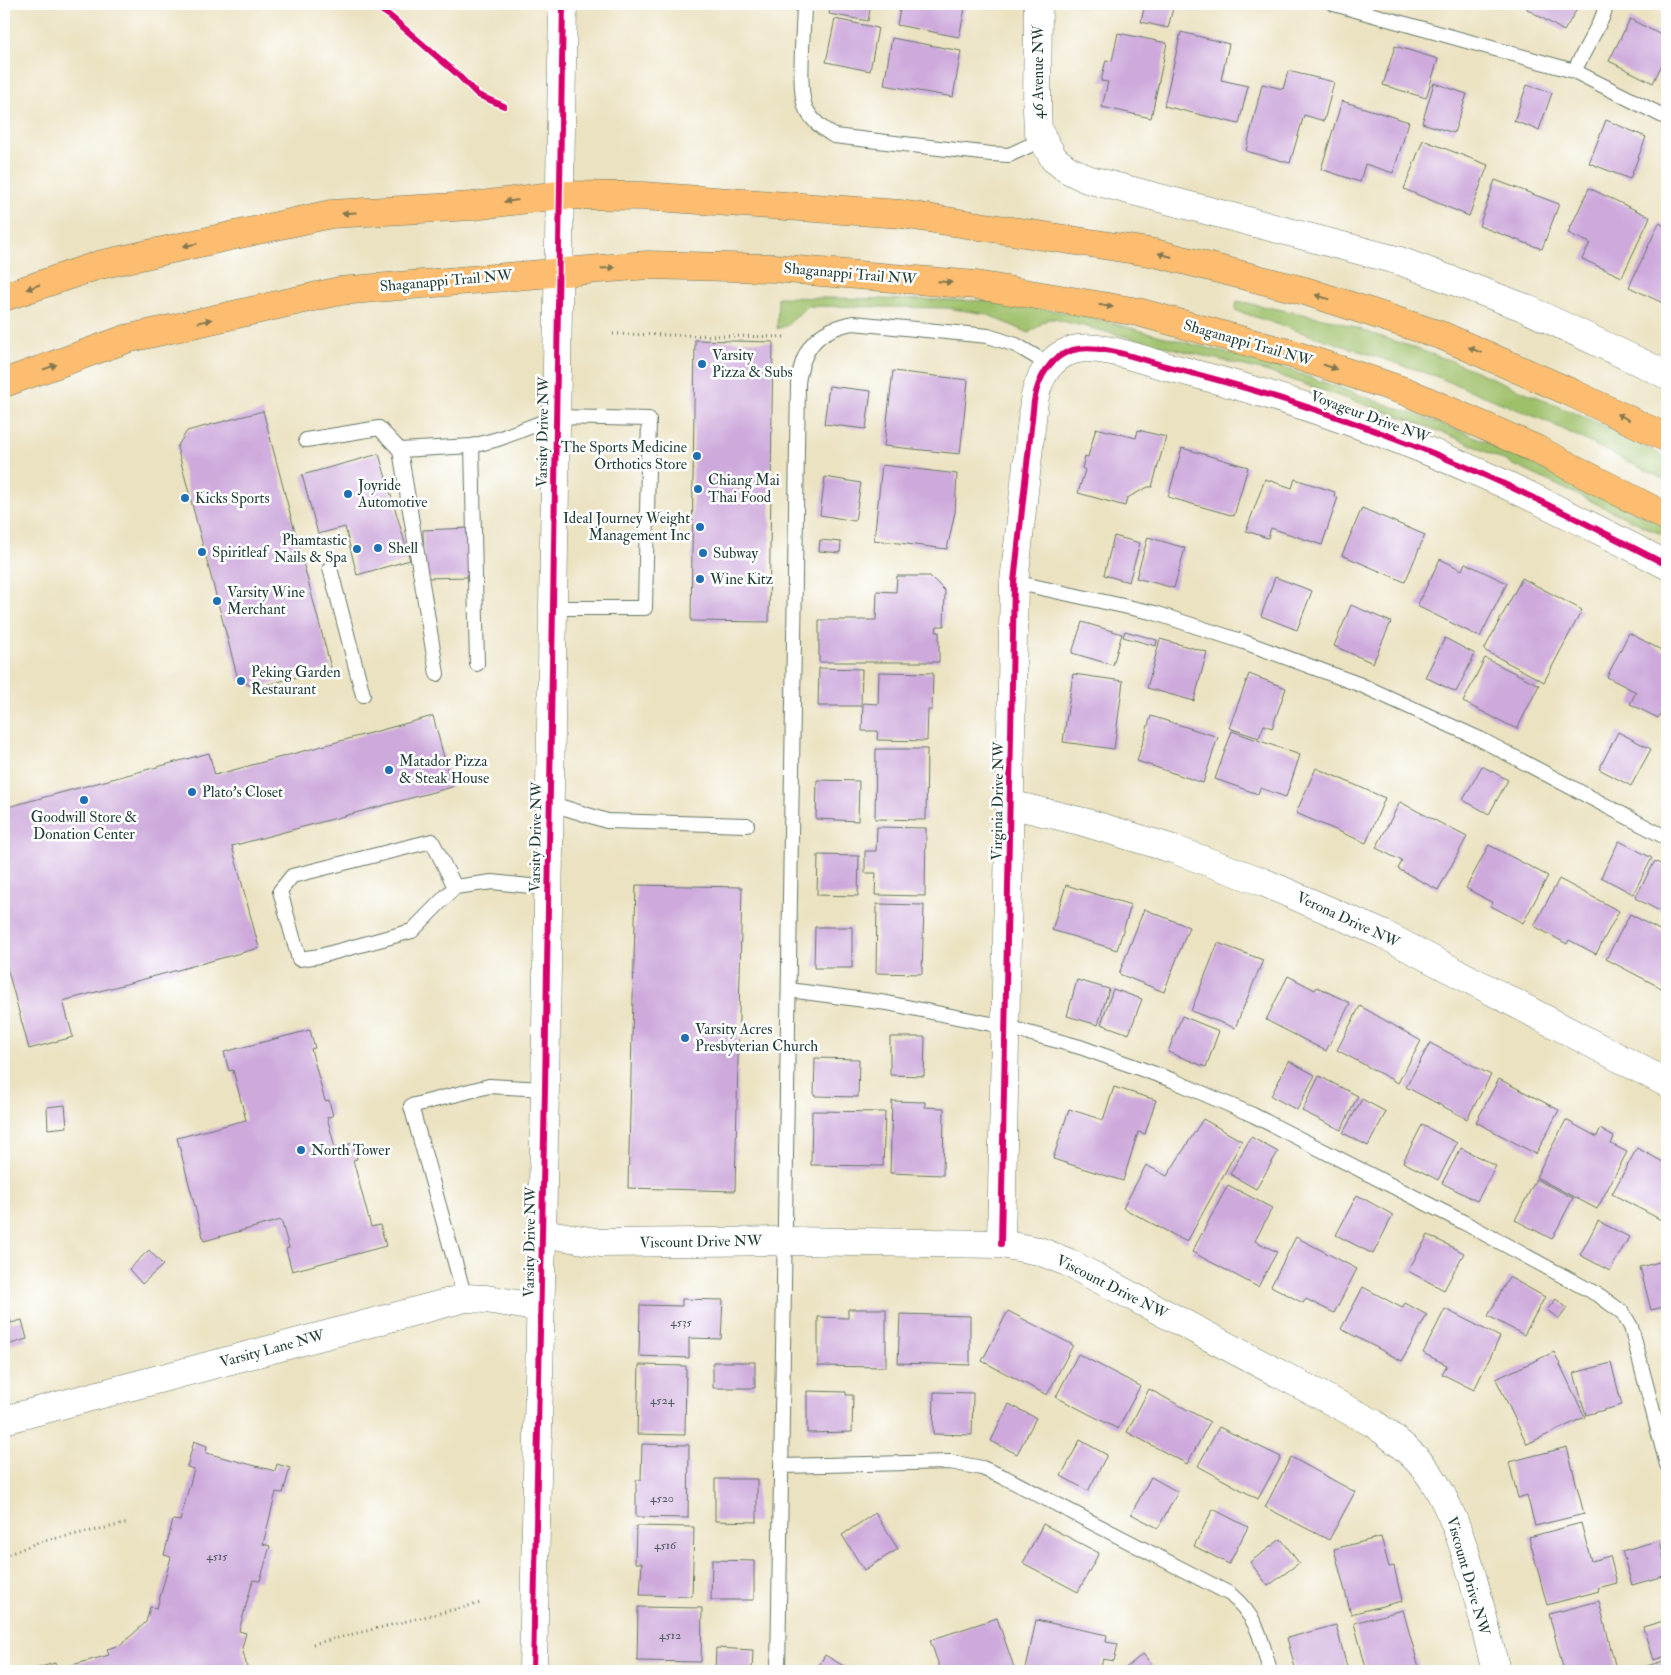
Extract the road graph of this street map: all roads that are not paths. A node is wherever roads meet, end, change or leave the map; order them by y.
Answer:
1 (562, 4) edge
2 (804, 4) edge
3 (1038, 4) edge
4 (1334, 4) edge
5 (1607, 4) edge
6 (1574, 71) junction
7 (1667, 118) edge
8 (1042, 140) junction
9 (559, 195) junction
10 (560, 271) junction
11 (4, 297) edge
12 (1050, 364) junction
13 (1667, 375) edge
14 (4, 383) edge
15 (556, 417) junction
16 (1667, 438) edge
17 (306, 440) dead end
18 (472, 446) junction
19 (400, 450) junction
20 (1667, 517) edge
21 (1667, 565) edge
22 (330, 568) dead end
23 (1014, 582) junction
24 (552, 608) junction
25 (477, 664) dead end
26 (437, 674) dead end
27 (363, 695) dead end
28 (549, 803) junction
29 (1010, 804) junction
30 (747, 824) dead end
31 (1667, 838) edge
32 (455, 887) junction
33 (548, 888) junction
34 (789, 990) junction
35 (1006, 1027) junction
36 (1667, 1083) edge
37 (545, 1089) junction
38 (543, 1233) junction
39 (785, 1241) junction
40 (1001, 1244) junction
41 (465, 1298) junction
42 (541, 1308) junction
43 (4, 1420) edge
44 (1667, 1465) edge
45 (781, 1466) junction
46 (533, 1671) edge
47 (778, 1671) edge
48 (1270, 1671) edge
49 (1496, 1671) edge

1 - 9 street, Varsity Drive NW
2 - 8 lane
3 - 8 street, 46 Avenue NW
4 - 6 lane
5 - 6 lane
6 - 7 lane
8 - 13 street
9 - 10 street, Varsity Drive NW
9 -> 11 main road
16 -> 9 main road
14 -> 10 main road, Shaganappi Trail NW
10 - 15 street, Varsity Drive NW
10 -> 20 main road, Shaganappi Trail NW
12 - 21 street, Voyageur Drive NW
12 - 23 street, Virginia Drive NW
12 - 34 lane
15 - 18 lane
15 - 24 street, Varsity Drive NW
15 - 24 lane
17 - 19 lane
18 - 19 lane
18 - 25 lane
19 - 26 lane
22 - 27 lane
23 - 29 street, Virginia Drive NW
23 - 31 lane
24 - 28 street, Varsity Drive NW
28 - 30 lane
28 - 33 street, Varsity Drive NW
29 - 35 street, Virginia Drive NW
29 - 36 street, Verona Drive NW
32 - 32 lane
32 - 33 lane
33 - 37 street, Varsity Drive NW
34 - 35 lane
34 - 39 lane
35 - 40 street, Virginia Drive NW
35 - 44 lane
37 - 38 street, Varsity Drive NW
37 - 41 lane
38 - 39 street, Viscount Drive NW
38 - 42 street, Varsity Drive NW
39 - 40 street, Viscount Drive NW
39 - 45 lane
40 - 49 street, Viscount Drive NW
41 - 42 street, Varsity Lane NW
41 - 43 street, Varsity Lane NW
42 - 46 street, Varsity Drive NW
45 - 47 lane
45 - 48 lane

